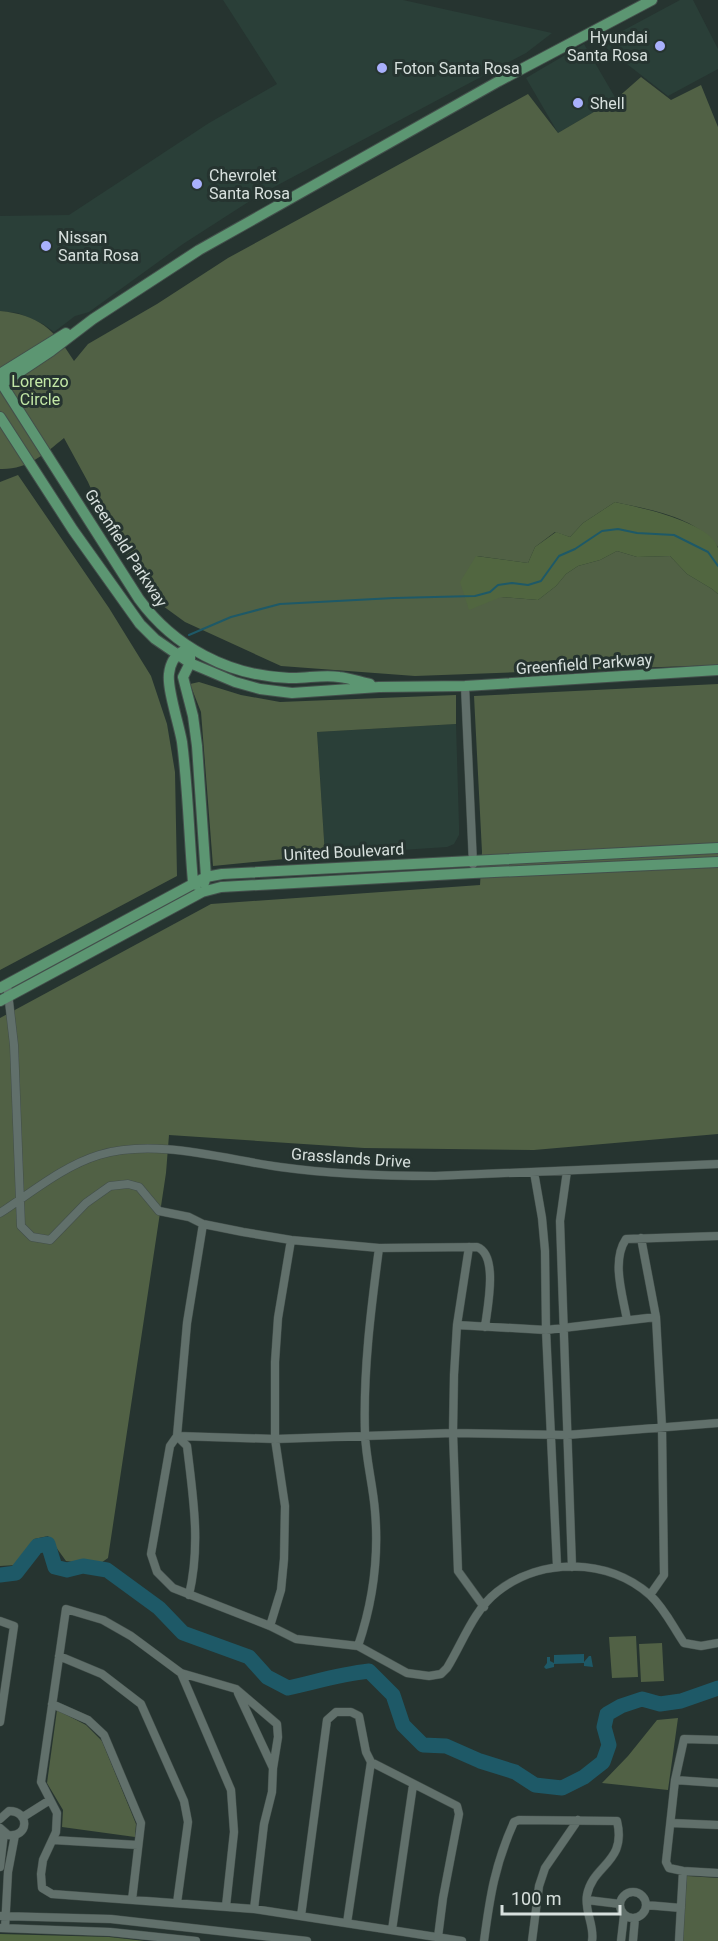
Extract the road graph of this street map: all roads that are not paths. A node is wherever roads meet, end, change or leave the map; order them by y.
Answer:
1 (652, 0) edge
2 (0, 381) edge
3 (0, 417) edge
4 (189, 647) junction
5 (177, 654) junction
6 (190, 663) junction
7 (718, 670) edge
8 (465, 686) junction
9 (380, 687) junction
10 (718, 848) edge
11 (472, 860) junction
12 (718, 862) edge
13 (473, 873) junction
14 (206, 877) junction
15 (193, 882) junction
16 (202, 892) junction
17 (4, 992) edge
18 (718, 1164) edge
19 (567, 1171) junction
20 (534, 1172) junction
21 (20, 1200) junction
22 (0, 1212) edge
23 (203, 1224) junction
24 (718, 1236) edge
25 (641, 1238) junction
26 (291, 1240) junction
27 (469, 1247) junction
28 (379, 1248) junction
29 (656, 1317) junction
30 (627, 1320) junction
31 (458, 1325) junction
32 (485, 1327) junction
33 (564, 1329) junction
34 (546, 1330) junction
35 (718, 1423) edge
36 (662, 1427) junction
37 (453, 1433) junction
38 (552, 1435) junction
39 (567, 1435) junction
40 (177, 1436) junction
41 (365, 1436) junction
42 (275, 1439) junction
43 (557, 1566) junction
44 (572, 1567) junction
45 (189, 1594) junction
46 (650, 1595) junction
47 (484, 1607) junction
48 (0, 1621) edge
49 (270, 1626) junction
50 (718, 1643) edge
51 (358, 1646) junction
52 (59, 1656) junction
53 (4, 1670) edge
54 (181, 1673) junction
55 (236, 1689) junction
56 (52, 1704) junction
57 (1, 1713) edge
58 (0, 1722) edge
59 (718, 1740) edge
60 (371, 1762) junction
61 (273, 1768) junction
62 (675, 1780) junction
63 (718, 1783) edge
64 (413, 1785) junction
65 (50, 1800) junction
66 (2, 1813) edge
67 (23, 1817) junction
68 (578, 1821) junction
69 (671, 1823) junction
70 (718, 1825) edge
71 (2, 1831) edge
72 (15, 1835) junction
73 (53, 1840) junction
74 (138, 1845) junction
75 (3, 1870) edge
76 (683, 1871) junction
77 (718, 1873) edge
78 (132, 1900) junction
79 (587, 1900) junction
80 (177, 1903) junction
81 (620, 1904) junction
82 (646, 1905) junction
83 (226, 1906) junction
84 (681, 1908) junction
85 (254, 1909) junction
86 (624, 1915) junction
87 (3, 1916) edge
88 (301, 1916) junction
89 (635, 1918) junction
90 (347, 1923) junction
91 (2, 1928) edge
92 (392, 1930) junction
93 (438, 1937) junction
94 (196, 1941) edge
95 (307, 1941) edge
96 (462, 1941) edge
97 (484, 1941) edge
98 (532, 1941) edge
99 (592, 1941) edge
100 (621, 1941) edge
101 (633, 1941) edge
102 (679, 1941) edge

1 - 2 main road
2 - 4 main road, Greenfield Parkway
3 - 5 main road, Greenfield Parkway
4 - 5 main road
4 - 6 main road
4 - 9 main road, Greenfield Parkway
5 - 6 main road, Greenfield Parkway
5 - 15 main road
6 - 9 main road, Greenfield Parkway
6 - 14 main road
7 - 8 main road, Greenfield Parkway
8 - 9 main road, Greenfield Parkway
8 - 11 street
10 - 11 main road, United Boulevard
11 - 13 street
11 - 14 main road, United Boulevard
12 - 13 main road, United Boulevard
13 - 16 main road, United Boulevard
14 - 15 main road, United Boulevard
14 - 16 main road
15 - 16 main road
15 - 17 main road, United Boulevard
16 - 17 main road, United Boulevard
17 - 21 street
18 - 19 street, Grasslands Drive
19 - 20 street, Grasslands Drive
19 - 33 street
20 - 21 street, Grasslands Drive
20 - 34 street
21 - 22 street, Grasslands Drive
21 - 23 street
23 - 26 street
23 - 40 street
24 - 25 street
25 - 29 street
25 - 30 street
26 - 28 street
26 - 42 street
27 - 28 street
27 - 31 street
27 - 32 street
28 - 41 street
29 - 30 street
29 - 36 street
30 - 33 street
31 - 32 street
31 - 37 street
32 - 34 street
33 - 34 street
33 - 39 street
34 - 38 street
35 - 36 street
36 - 39 street
36 - 46 street
37 - 38 street
37 - 41 street
37 - 47 street
38 - 39 street
38 - 43 street
39 - 44 street
40 - 42 street
40 - 45 street
40 - 45 street
41 - 42 street
41 - 51 street
42 - 49 street
43 - 44 street
43 - 47 street
44 - 46 street
45 - 49 street
46 - 50 street
47 - 51 street
48 - 53 street
49 - 51 street
52 - 54 street
52 - 56 street
52 - 80 street
53 - 57 street
54 - 55 street
54 - 83 street
55 - 61 street
55 - 61 street
56 - 65 street
56 - 74 street
57 - 58 street
59 - 62 street
60 - 64 street
60 - 88 street
60 - 90 street
61 - 85 street
62 - 63 street
62 - 69 street
64 - 92 street
64 - 93 street
65 - 67 street
65 - 73 street
66 - 67 street
67 - 72 street
68 - 79 street
68 - 97 street
68 - 98 street
69 - 70 street
69 - 76 street
71 - 72 street
71 - 75 street
72 - 75 street
73 - 74 street
73 - 78 street
74 - 78 street
75 - 87 street
76 - 77 street
76 - 84 street
78 - 80 street
79 - 81 street
79 - 99 street
80 - 83 street
81 - 82 street
81 - 86 street
82 - 84 street
82 - 89 street
83 - 85 street
84 - 102 street
85 - 88 street
86 - 89 street
86 - 100 street
87 - 91 street
87 - 95 street
88 - 90 street
89 - 101 street
90 - 92 street
91 - 94 street
92 - 93 street
93 - 96 street

